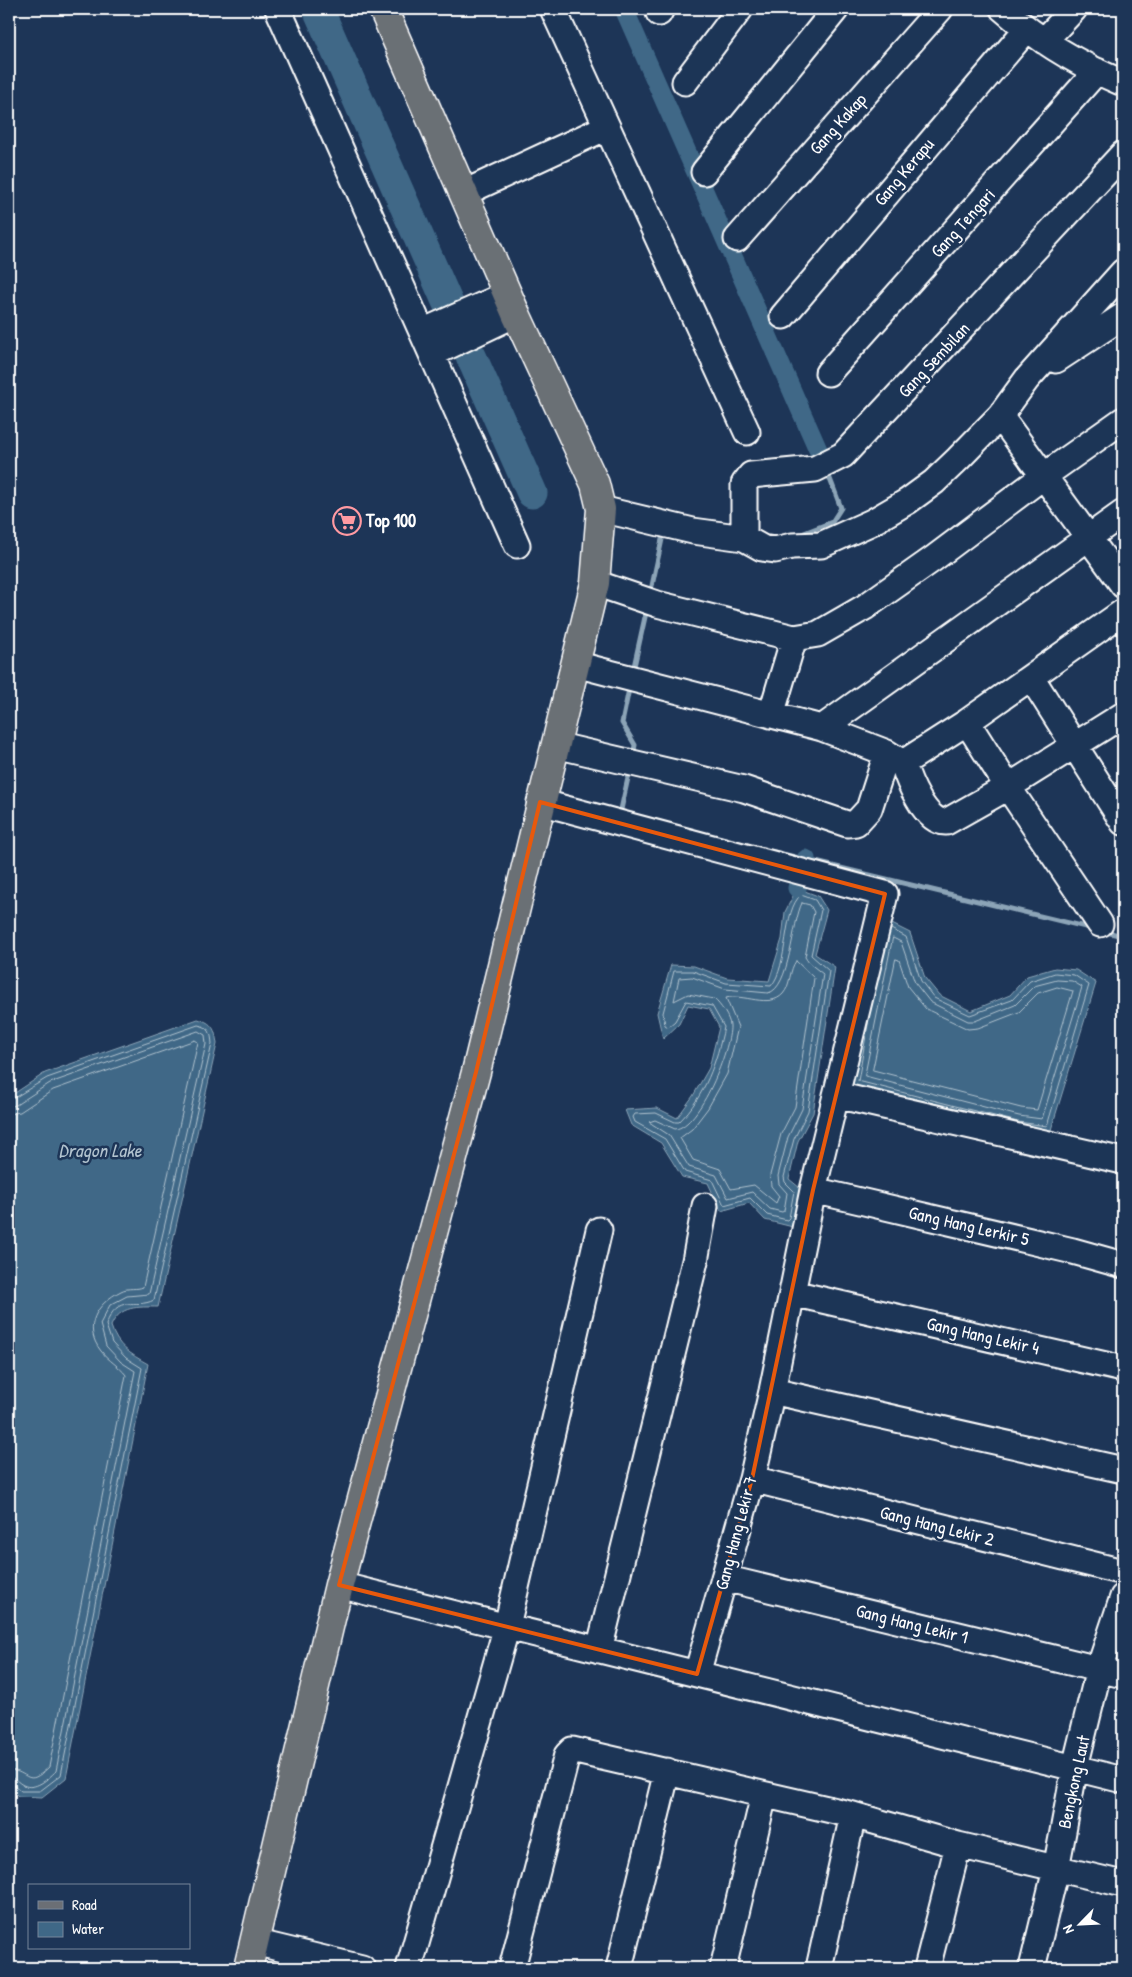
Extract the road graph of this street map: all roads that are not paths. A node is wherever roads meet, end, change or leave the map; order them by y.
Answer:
1 (278, 9) edge
2 (383, 9) edge
3 (553, 9) edge
4 (740, 9) edge
5 (836, 9) edge
6 (940, 9) edge
7 (1003, 9) edge
8 (1074, 9) edge
9 (1035, 36) junction
10 (1113, 74) edge
11 (686, 82) dead end
12 (608, 127) junction
13 (1123, 154) edge
14 (704, 172) dead end
15 (464, 193) junction
16 (736, 239) dead end
17 (1123, 272) edge
18 (512, 304) junction
19 (783, 316) dead end
20 (1123, 316) edge
21 (427, 343) junction
22 (828, 373) dead end
23 (1027, 379) junction
24 (1000, 416) junction
25 (1123, 420) edge
26 (747, 432) dead end
27 (1045, 475) junction
28 (601, 509) junction
29 (1123, 513) edge
30 (744, 531) junction
31 (1088, 537) junction
32 (517, 545) dead end
33 (595, 583) junction
34 (1123, 585) edge
35 (1123, 612) edge
36 (794, 638) junction
37 (575, 664) junction
38 (1031, 677) junction
39 (771, 715) junction
40 (1123, 715) edge
41 (967, 722) junction
42 (822, 728) junction
43 (1075, 744) junction
44 (555, 745) junction
45 (895, 758) junction
46 (1008, 787) junction
47 (540, 802) junction
48 (1123, 822) edge
49 (1100, 924) dead end
50 (836, 1094) junction
51 (1123, 1161) edge
52 (813, 1190) junction
53 (705, 1206) dead end
54 (598, 1230) dead end
55 (1123, 1265) edge
56 (792, 1293) junction
57 (1123, 1369) edge
58 (772, 1391) junction
59 (1123, 1470) edge
60 (752, 1479) junction
61 (1123, 1572) edge
62 (724, 1578) junction
63 (339, 1585) junction
64 (1123, 1597) edge
65 (507, 1626) junction
66 (600, 1650) junction
67 (1099, 1669) junction
68 (696, 1674) junction
69 (1123, 1675) edge
70 (1075, 1767) junction
71 (668, 1771) junction
72 (1123, 1780) edge
73 (764, 1795) junction
74 (853, 1815) junction
75 (958, 1845) junction
76 (1056, 1869) junction
77 (1123, 1884) edge
78 (254, 1942) junction
79 (248, 1968) edge
80 (362, 1968) edge
81 (409, 1968) edge
82 (512, 1968) edge
83 (619, 1968) edge
84 (723, 1968) edge
85 (819, 1968) edge
86 (927, 1968) edge
87 (1032, 1968) edge

1 - 21 street
2 - 15 main road
3 - 12 street
4 - 11 street
5 - 14 street
6 - 16 street, Gang Kakap
7 - 9 street
8 - 9 street, Gang Kerapu
9 - 10 street
9 - 19 street, Gang Kerapu
10 - 22 street, Gang Tengari
12 - 15 street
12 - 26 street
13 - 30 street, Gang Sembilan
15 - 18 main road
17 - 23 street
18 - 21 street
18 - 28 main road
20 - 23 street
21 - 32 street
23 - 24 street
24 - 27 street
24 - 30 street
25 - 27 street
27 - 31 street
27 - 36 street
28 - 30 street
28 - 33 main road
29 - 31 street
31 - 34 street
31 - 42 street
33 - 36 street
33 - 37 main road
35 - 38 street
36 - 39 street
37 - 39 street
37 - 44 main road
38 - 41 street
38 - 43 street
39 - 42 street
40 - 43 street
41 - 45 street
41 - 46 street
42 - 45 street
43 - 46 street
43 - 48 street
44 - 45 street
44 - 47 main road
45 - 46 street
46 - 49 street
47 - 50 street, Gang Hang Lekir 7
47 - 63 main road
50 - 51 street
50 - 52 street, Gang Hang Lekir 7
52 - 55 street, Gang Hang Lerkir 5
52 - 56 street, Gang Hang Lekir 7
53 - 66 street
54 - 65 street
56 - 57 street, Gang Hang Lekir 4
56 - 58 street, Gang Hang Lekir 7
58 - 59 street
58 - 60 street, Gang Hang Lekir 7
60 - 61 street, Gang Hang Lekir 2
60 - 62 street, Gang Hang Lekir 7
62 - 67 street, Gang Hang Lekir 1
62 - 68 street, Gang Hang Lekir 7
63 - 65 street
63 - 78 main road
64 - 67 street, Bengkong Laut
65 - 66 street
65 - 81 street
66 - 68 street
67 - 69 street, Gang Hang Lekir 1
67 - 70 street, Bengkong Laut
68 - 70 street
70 - 72 street
70 - 76 street, Bengkong Laut
71 - 73 street
71 - 82 street
71 - 83 street
73 - 74 street
73 - 84 street
74 - 75 street
74 - 85 street
75 - 76 street
75 - 86 street
76 - 77 street
76 - 87 street, Bengkong Laut
78 - 79 main road
78 - 80 street

